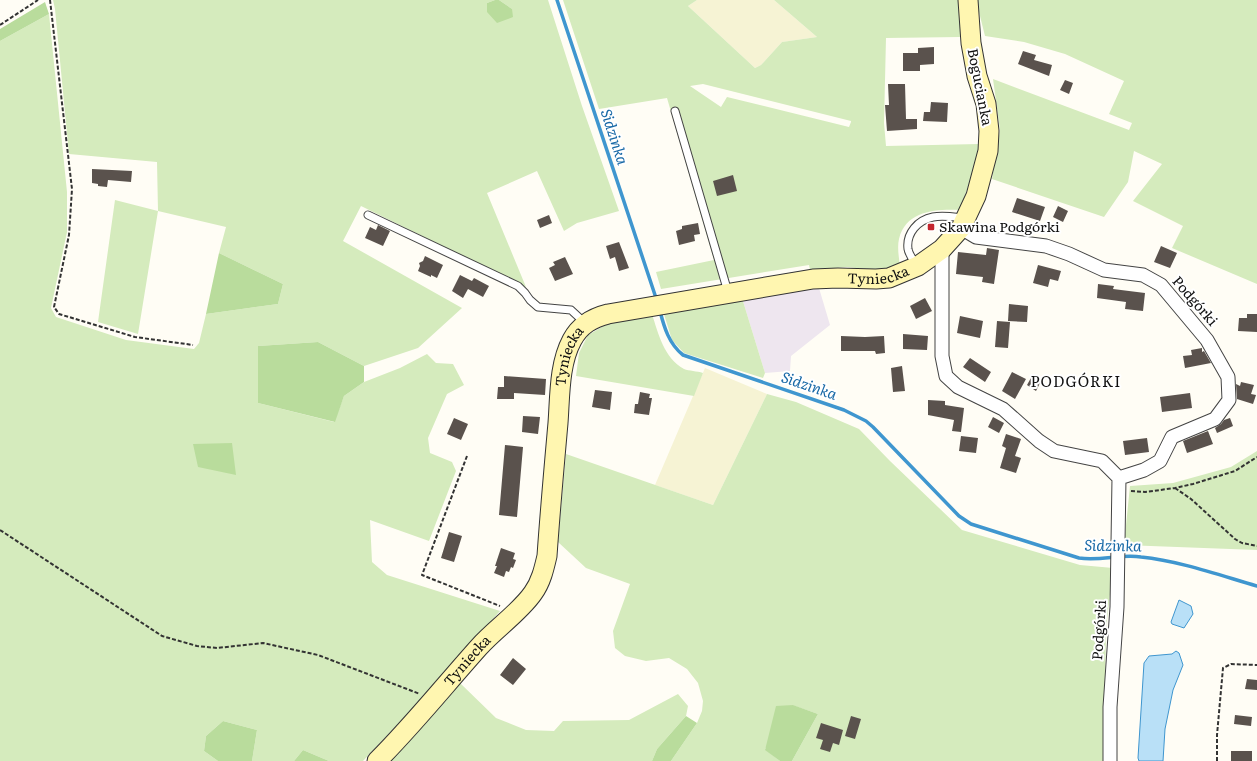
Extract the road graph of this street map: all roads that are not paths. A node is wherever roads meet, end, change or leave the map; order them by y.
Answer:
1 (968, 0) edge
2 (675, 111) dead end
3 (976, 196) joint
4 (368, 215) dead end
5 (964, 223) junction
6 (942, 249) junction
7 (918, 266) junction
8 (728, 294) junction
9 (585, 323) junction
10 (1119, 478) junction
11 (377, 761) edge
12 (1110, 761) edge

1 - 3 street, Bogucianka
2 - 8 lane
3 - 5 street, Tyniecka
4 - 9 lane
5 - 6 street, Tyniecka
5 - 7 lane
5 - 10 street, Podgórki
6 - 7 street, Tyniecka
6 - 10 street
7 - 8 street, Tyniecka
8 - 9 street, Tyniecka
9 - 11 street, Tyniecka
10 - 12 street, Podgórki

